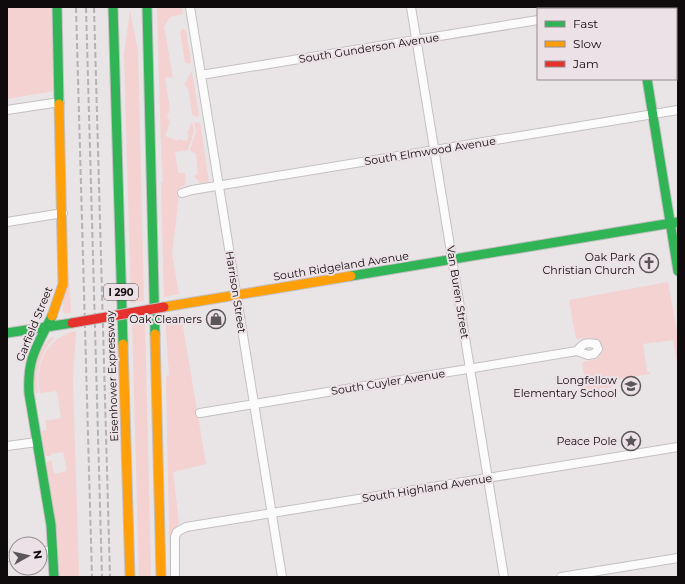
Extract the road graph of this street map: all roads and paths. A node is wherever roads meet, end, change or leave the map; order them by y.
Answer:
1 (57, 7) edge
2 (113, 7) edge
3 (147, 7) edge
4 (190, 7) edge
5 (411, 7) edge
6 (537, 20) edge
7 (417, 40) junction
8 (201, 75) junction
9 (647, 80) edge
10 (60, 102) junction
11 (7, 110) edge
12 (678, 110) edge
13 (652, 114) junction
14 (434, 150) junction
15 (219, 185) junction
16 (182, 193) dead end
17 (63, 213) junction
18 (7, 222) edge
19 (674, 223) edge
20 (452, 260) junction
21 (678, 272) edge
22 (236, 296) junction
23 (47, 327) junction
24 (7, 333) edge
25 (577, 351) dead end
26 (470, 369) junction
27 (254, 404) junction
28 (200, 413) dead end
29 (37, 442) junction
30 (7, 446) edge
31 (678, 447) edge
32 (488, 478) junction
33 (272, 514) junction
34 (52, 550) junction
35 (48, 551) edge
36 (678, 558) edge
37 (54, 577) edge
38 (130, 577) edge
39 (161, 577) edge
40 (175, 577) edge
41 (282, 577) edge
42 (504, 577) edge
43 (561, 577) edge

1 - 10 main road, Garfield Street
2 - 38 main road, Eisenhower Expressway / I 290
3 - 39 main road, I 290
4 - 8 street, Harrison Street
5 - 7 street, Van Buren Street
6 - 7 street, South Gunderson Avenue
7 - 8 street, South Gunderson Avenue
7 - 14 street, Van Buren Street
8 - 15 street, Harrison Street
9 - 13 main road
10 - 11 street
10 - 17 main road, Garfield Street
12 - 13 street, South Elmwood Avenue
13 - 14 street, South Elmwood Avenue
13 - 19 main road
14 - 15 street, South Elmwood Avenue
14 - 20 street, Van Buren Street
15 - 16 street, South Elmwood Avenue
15 - 22 street, Harrison Street
17 - 18 street
17 - 23 main road, Garfield Street
19 - 20 main road, South Ridgeland Avenue
19 - 21 main road
20 - 22 main road, South Ridgeland Avenue
20 - 26 street, Van Buren Street
22 - 23 main road, South Ridgeland Avenue, bridge
22 - 27 street, Harrison Street
23 - 24 main road, South Ridgeland Avenue
23 - 29 main road, Garfield Street
25 - 26 street, South Cuyler Avenue
26 - 27 street, South Cuyler Avenue
26 - 32 street, Van Buren Street
27 - 28 street, South Cuyler Avenue
27 - 33 street, Harrison Street
29 - 30 street
29 - 34 main road, Garfield Street
31 - 32 street, South Highland Avenue
32 - 33 street, South Highland Avenue
32 - 42 street, Van Buren Street
33 - 40 street, South Highland Avenue
33 - 41 street, Harrison Street
34 - 35 street
34 - 37 main road, Garfield Street
36 - 43 street

